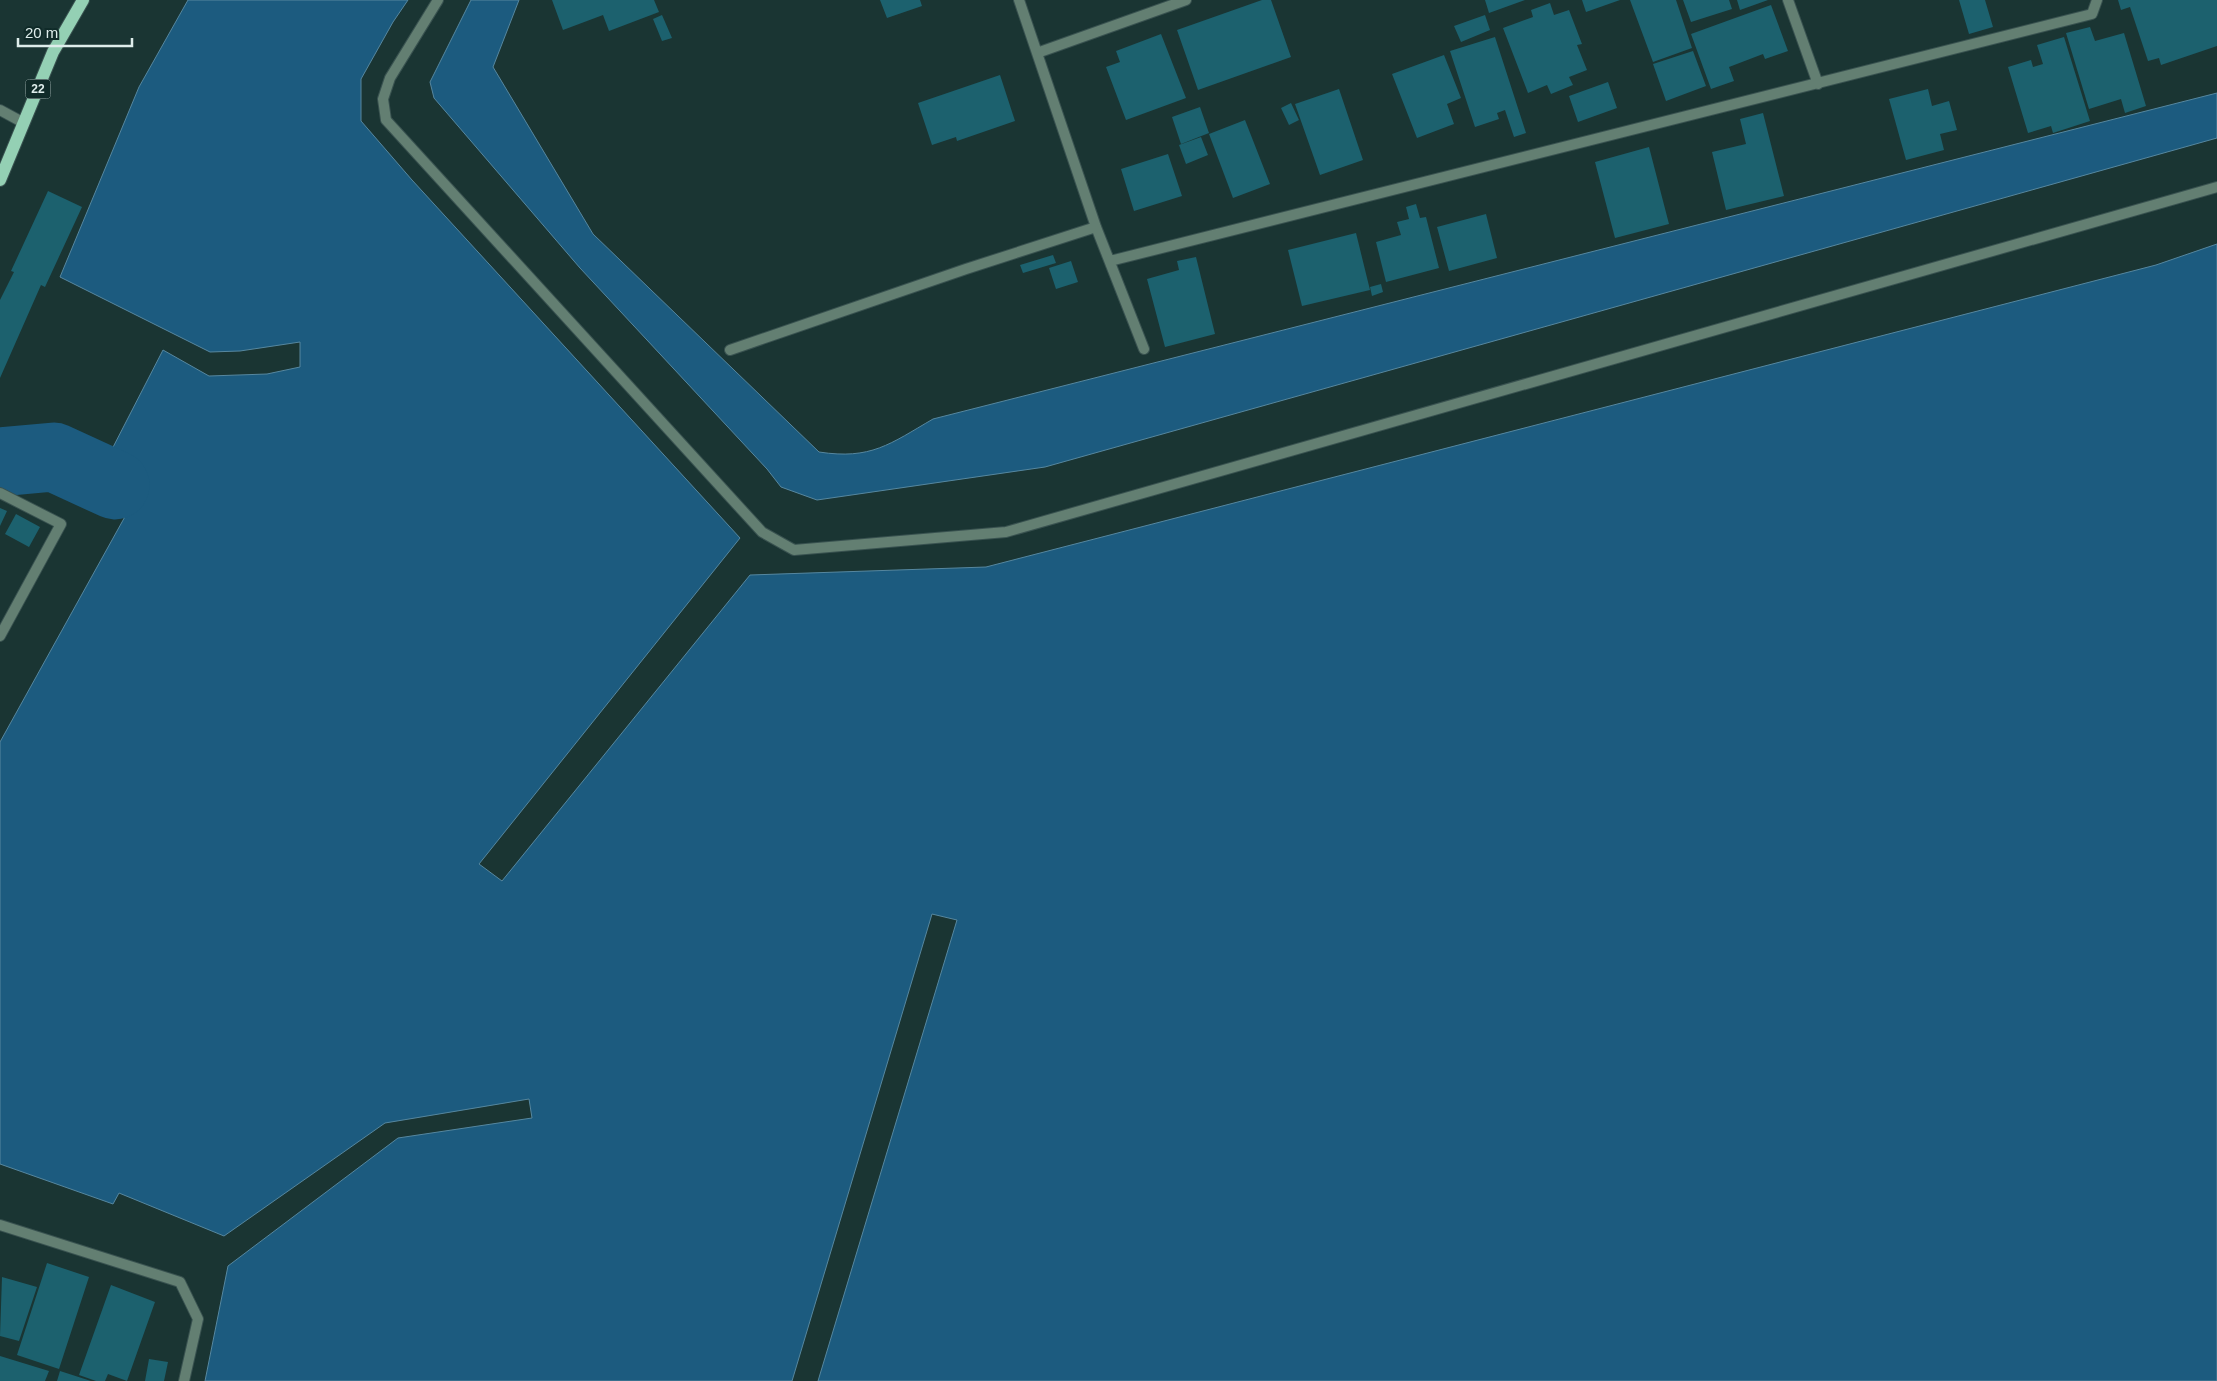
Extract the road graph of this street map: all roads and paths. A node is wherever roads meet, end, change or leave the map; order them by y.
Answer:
1 (82, 0) edge
2 (438, 0) edge
3 (1018, 0) edge
4 (1186, 0) edge
5 (1788, 0) edge
6 (2098, 0) edge
7 (1037, 53) junction
8 (1818, 84) junction
9 (0, 110) edge
10 (24, 123) junction
11 (0, 180) edge
12 (2217, 187) edge
13 (1096, 227) junction
14 (1110, 262) junction
15 (1144, 349) dead end
16 (730, 350) dead end
17 (0, 492) edge
18 (0, 636) edge
19 (0, 1225) edge
20 (184, 1381) edge

1 - 10 main road, 22
2 - 12 street
3 - 7 street
4 - 7 street
5 - 8 street
6 - 8 street
7 - 13 street
8 - 14 street
9 - 10 street
10 - 11 main road, 22
13 - 14 street
13 - 16 street
14 - 15 street
17 - 18 street
19 - 20 street

